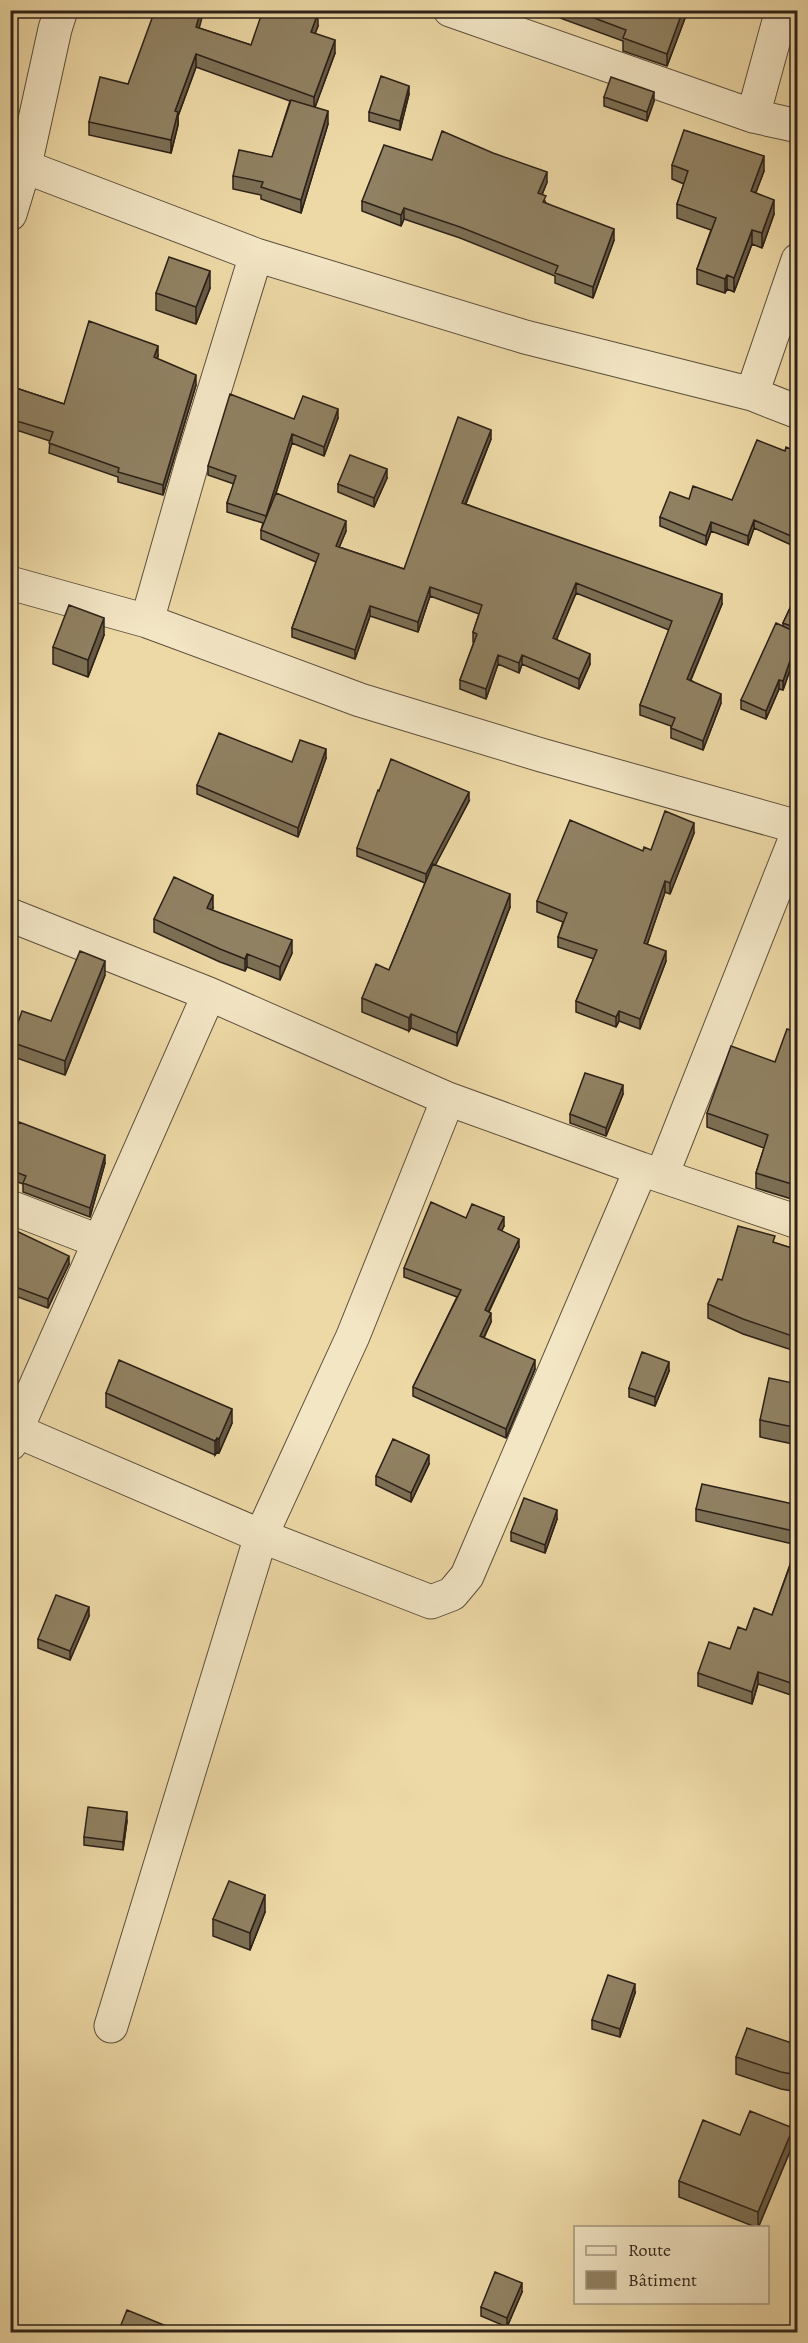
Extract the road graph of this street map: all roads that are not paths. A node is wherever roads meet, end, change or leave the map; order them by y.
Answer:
1 (62, 10) edge
2 (450, 10) edge
3 (782, 10) edge
4 (753, 116) junction
5 (798, 126) edge
6 (18, 163) edge
7 (10, 214) edge
8 (256, 255) junction
9 (798, 260) edge
10 (752, 394) junction
11 (798, 412) edge
12 (10, 583) edge
13 (147, 621) junction
14 (798, 830) edge
15 (10, 915) edge
16 (209, 994) junction
17 (448, 1099) junction
18 (652, 1172) junction
19 (10, 1207) edge
20 (798, 1222) edge
21 (98, 1241) junction
22 (12, 1434) edge
23 (261, 1536) junction
24 (111, 2026) dead end

1 - 6 street
2 - 4 street
3 - 4 street
4 - 5 street
6 - 7 street
6 - 8 street
8 - 10 street
8 - 13 street
9 - 10 street
10 - 11 street
12 - 13 street
13 - 14 street
14 - 18 street
15 - 16 street
16 - 17 street
16 - 21 street
17 - 18 street
17 - 23 street
18 - 20 street
18 - 23 street
19 - 21 street
21 - 22 street
22 - 23 street
23 - 24 street

